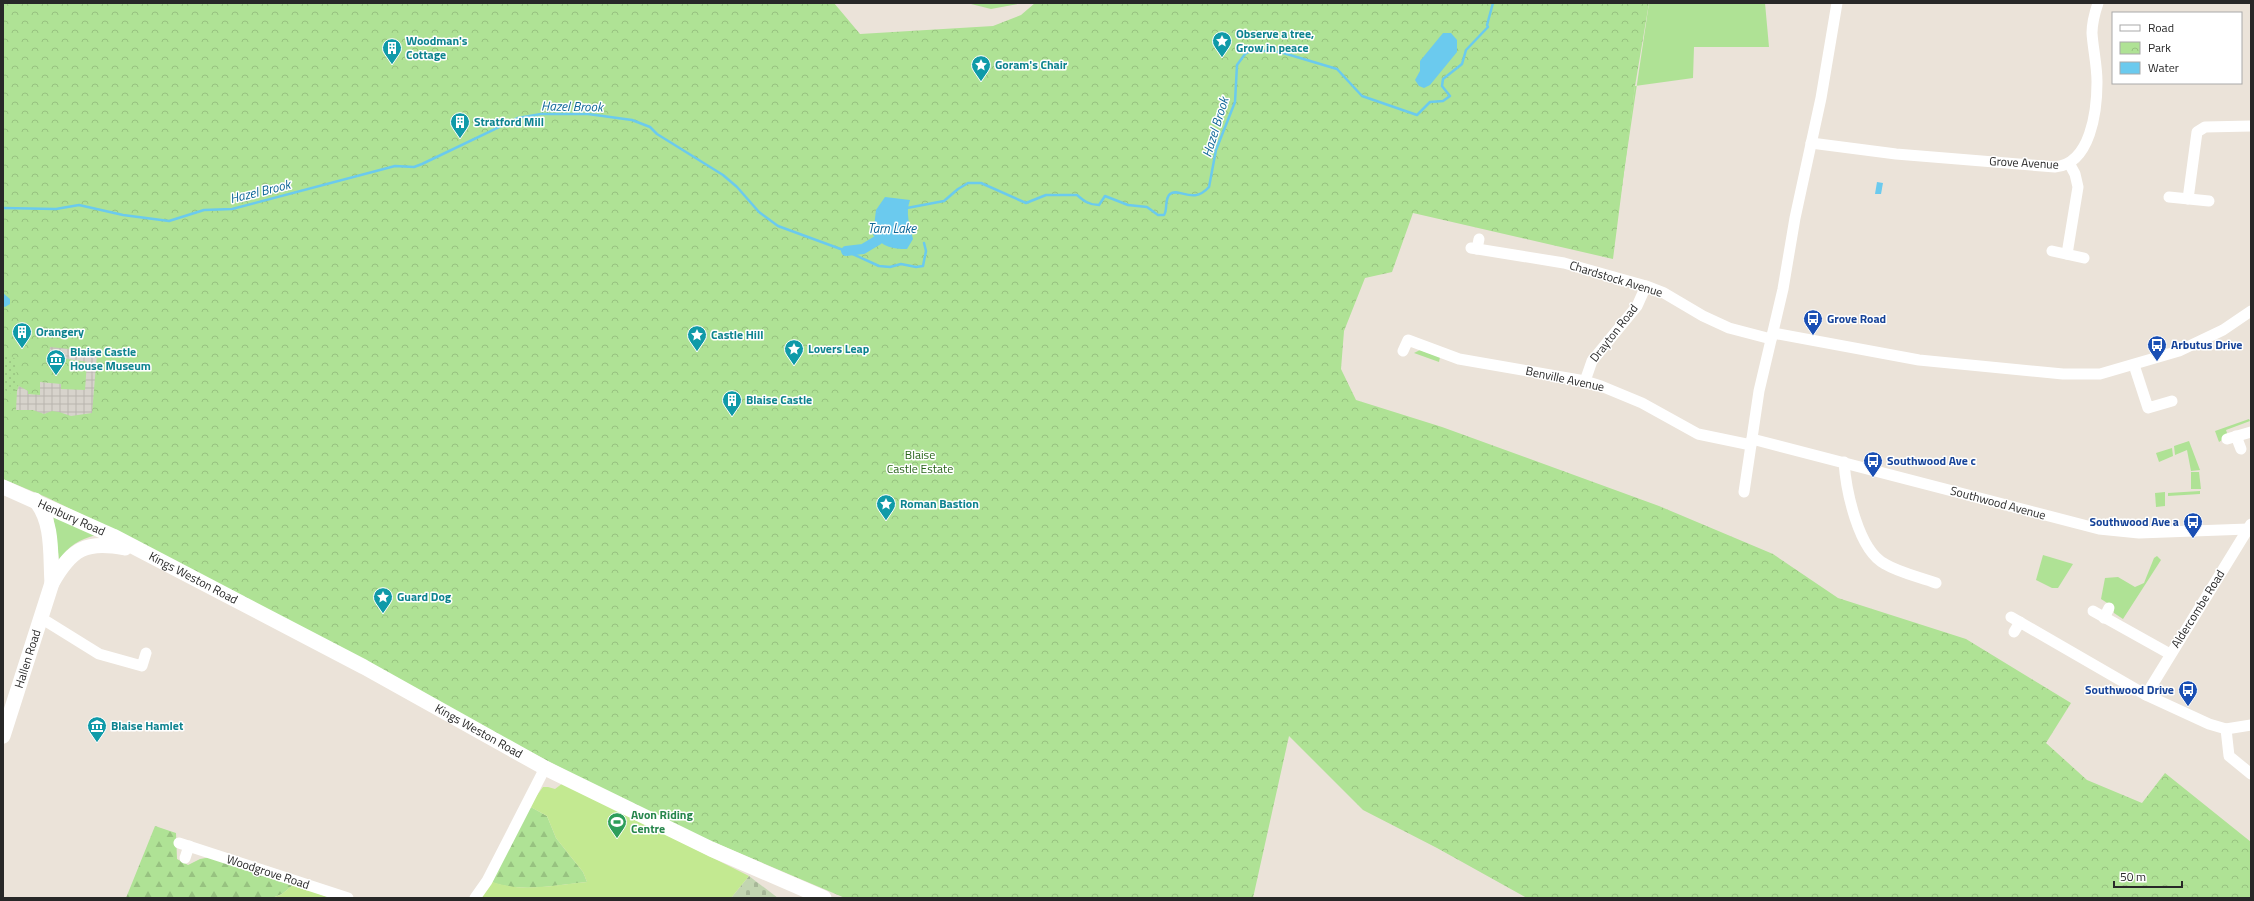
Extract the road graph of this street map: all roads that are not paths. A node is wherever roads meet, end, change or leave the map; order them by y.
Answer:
1 (1837, 3) edge
2 (2098, 3) edge
3 (2251, 126) edge
4 (1811, 143) junction
5 (2069, 163) junction
6 (2169, 197) dead end
7 (2188, 199) junction
8 (2209, 201) dead end
9 (1476, 246) dead end
10 (2052, 251) dead end
11 (2067, 254) junction
12 (2084, 258) dead end
13 (1646, 286) junction
14 (2251, 311) edge
15 (1772, 336) junction
16 (1403, 351) dead end
17 (2134, 365) junction
18 (1586, 381) junction
19 (2172, 401) dead end
20 (2251, 432) edge
21 (1752, 442) junction
22 (2241, 449) dead end
23 (1844, 462) junction
24 (3, 487) edge
25 (1744, 492) dead end
26 (35, 500) junction
27 (2249, 526) edge
28 (139, 551) junction
29 (1920, 565) dead end
30 (1916, 576) junction
31 (52, 583) junction
32 (1936, 583) dead end
33 (2094, 611) dead end
34 (41, 618) junction
35 (2014, 632) dead end
36 (146, 653) dead end
37 (2170, 654) junction
38 (2146, 695) junction
39 (2251, 725) edge
40 (2226, 729) junction
41 (3, 736) edge
42 (545, 768) junction
43 (2251, 774) edge
44 (185, 858) dead end
45 (348, 898) edge
46 (475, 898) edge
47 (824, 898) edge

1 - 4 street
2 - 5 street, Grove Avenue
3 - 7 street
4 - 5 street, Grove Avenue
4 - 15 street
5 - 11 street
6 - 7 street
7 - 8 street
9 - 13 street, Chardstock Avenue
10 - 11 street
11 - 12 street
13 - 15 street, Chardstock Avenue
13 - 18 street, Drayton Road
14 - 17 street
15 - 17 street
15 - 21 street
16 - 18 street, Benville Avenue
17 - 19 street
18 - 21 street, Benville Avenue
20 - 22 street
21 - 23 street, Southwood Avenue
21 - 25 street
23 - 27 street, Southwood Avenue
23 - 30 street
24 - 26 main road, Henbury Road
26 - 28 main road, Henbury Road
26 - 31 main road, Hallen Road
27 - 37 street, Aldercombe Road
28 - 31 main road, Hallen Road
28 - 42 main road, Kings Weston Road
29 - 30 street
30 - 32 street
31 - 34 main road, Hallen Road
33 - 37 street
34 - 36 street
34 - 41 main road, Hallen Road
35 - 38 street
37 - 38 street, Aldercombe Road
38 - 40 street
39 - 40 street
40 - 43 street
42 - 46 street
42 - 47 main road, Kings Weston Road
44 - 45 street, Woodgrove Road

